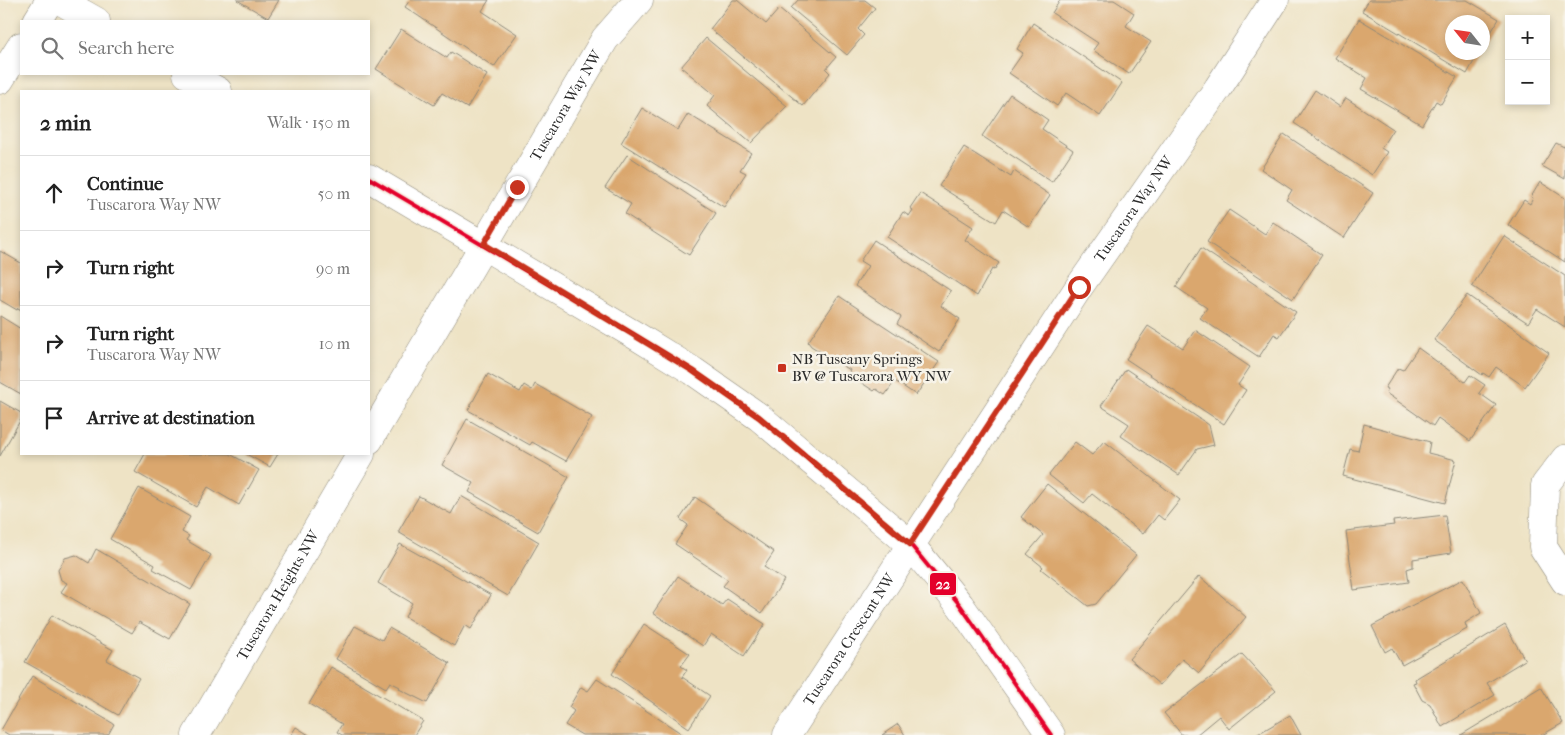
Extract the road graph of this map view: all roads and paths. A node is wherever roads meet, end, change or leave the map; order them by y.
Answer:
1 (50, 0) edge
2 (59, 0) edge
3 (639, 0) edge
4 (1275, 0) edge
5 (38, 20) edge
6 (94, 20) edge
7 (20, 48) edge
8 (189, 75) edge
9 (0, 80) edge
10 (216, 90) edge
11 (370, 179) edge
12 (484, 244) junction
13 (370, 438) edge
14 (359, 455) edge
15 (1565, 458) edge
16 (910, 544) junction
17 (1565, 581) edge
18 (196, 735) edge
19 (787, 735) edge
20 (1051, 735) edge

1 - 5 street
2 - 6 street
3 - 12 street, Tuscarora Way NW
4 - 16 street, Tuscarora Way NW
7 - 9 street
8 - 10 street
11 - 12 street
12 - 13 street
12 - 16 street
14 - 18 street, Tuscarora Heights NW
15 - 17 street
16 - 19 street, Tuscarora Crescent NW
16 - 20 street

